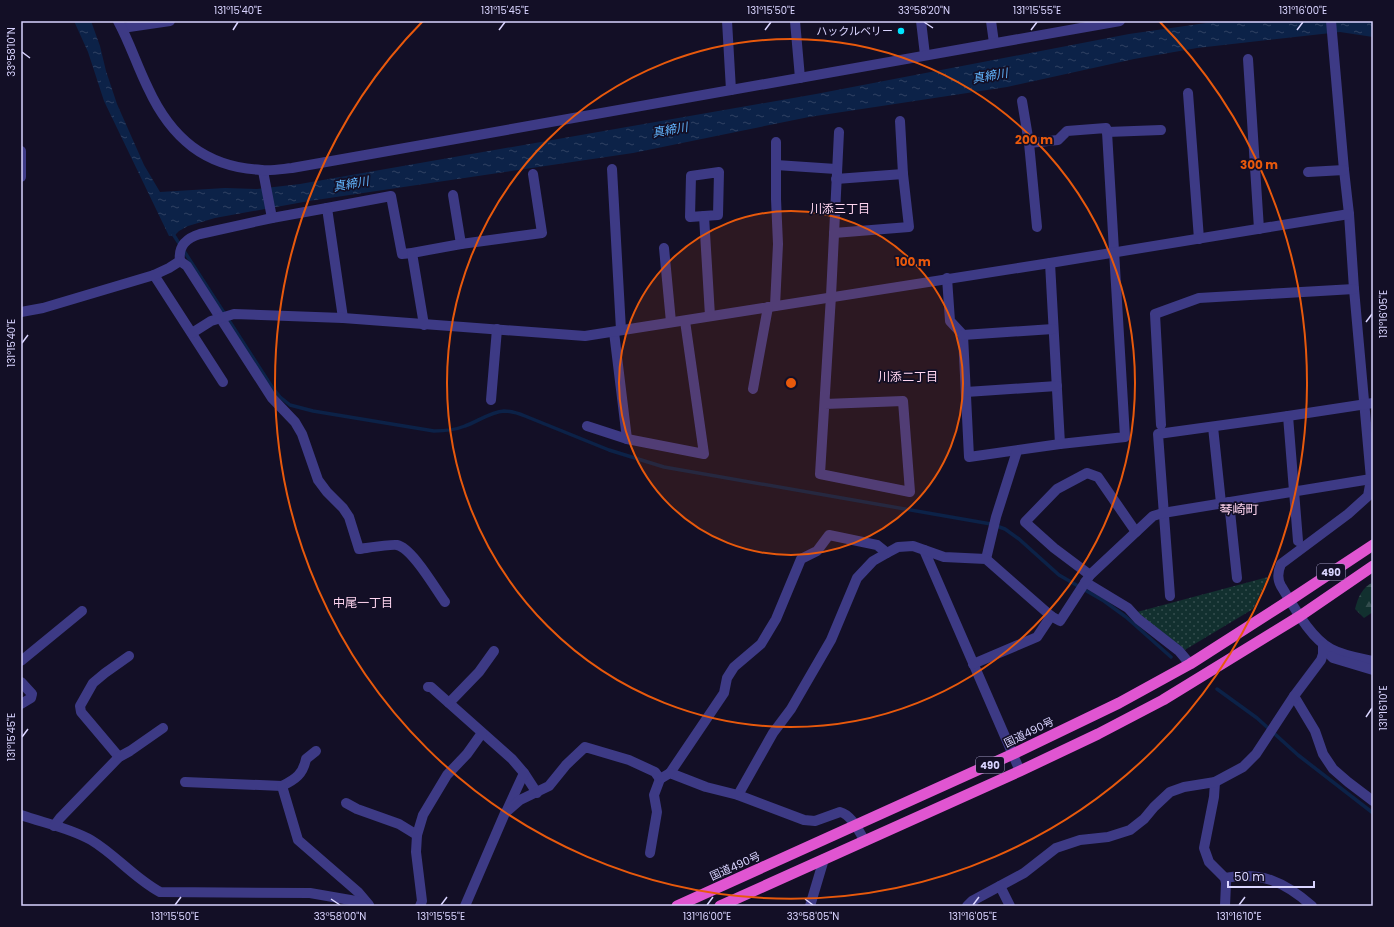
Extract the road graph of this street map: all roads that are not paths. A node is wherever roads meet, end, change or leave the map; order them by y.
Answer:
1 (170, 21) edge
2 (727, 21) edge
3 (795, 21) edge
4 (921, 21) edge
5 (991, 21) edge
6 (1120, 21) edge
7 (1331, 21) edge
8 (120, 25) edge
9 (994, 43) junction
10 (925, 55) junction
11 (1248, 59) dead end
12 (800, 78) junction
13 (731, 90) junction
14 (1188, 93) dead end
15 (1022, 101) dead end
16 (900, 121) dead end
17 (1162, 130) dead end
18 (839, 132) dead end
19 (1106, 132) junction
20 (776, 142) dead end
21 (1029, 143) junction
22 (21, 151) edge
23 (776, 165) junction
24 (612, 169) dead end
25 (263, 170) junction
26 (1344, 170) junction
27 (1308, 172) dead end
28 (533, 174) dead end
29 (836, 174) junction
30 (903, 174) junction
31 (21, 176) edge
32 (453, 195) dead end
33 (327, 208) junction
34 (1349, 214) junction
35 (271, 216) junction
36 (704, 216) junction
37 (1037, 227) dead end
38 (1259, 229) junction
39 (834, 233) junction
40 (1199, 239) junction
41 (461, 244) junction
42 (664, 248) dead end
43 (412, 253) junction
44 (1113, 253) junction
45 (179, 257) junction
46 (1050, 263) junction
47 (154, 275) junction
48 (947, 278) junction
49 (1354, 289) junction
50 (831, 296) junction
51 (772, 306) junction
52 (21, 312) edge
53 (710, 316) junction
54 (220, 318) junction
55 (343, 318) junction
56 (685, 321) junction
57 (671, 322) junction
58 (424, 325) junction
59 (1053, 329) junction
60 (497, 330) junction
61 (617, 331) junction
62 (192, 333) junction
63 (963, 335) junction
64 (223, 382) dead end
65 (1057, 386) junction
66 (753, 389) dead end
67 (966, 392) junction
68 (491, 400) dead end
69 (825, 404) junction
70 (1369, 404) edge
71 (1288, 416) junction
72 (1161, 425) dead end
73 (587, 426) dead end
74 (1213, 427) junction
75 (626, 439) junction
76 (1060, 444) junction
77 (1017, 451) junction
78 (1371, 479) junction
79 (1295, 491) junction
80 (1225, 503) junction
81 (1163, 513) junction
82 (1136, 532) junction
83 (1298, 541) dead end
84 (1373, 545) edge
85 (924, 550) junction
86 (887, 553) junction
87 (986, 558) junction
88 (1373, 566) edge
89 (1088, 578) junction
90 (1237, 578) dead end
91 (1170, 596) dead end
92 (1290, 600) junction
93 (445, 602) dead end
94 (82, 611) dead end
95 (1051, 616) junction
96 (1300, 616) junction
97 (1323, 644) junction
98 (494, 650) dead end
99 (129, 656) dead end
100 (21, 661) edge
101 (1373, 661) edge
102 (973, 664) junction
103 (1190, 664) junction
104 (1373, 670) edge
105 (21, 682) edge
106 (428, 686) dead end
107 (1294, 696) junction
108 (449, 703) junction
109 (21, 704) edge
110 (163, 728) dead end
111 (482, 733) junction
112 (316, 751) dead end
113 (1013, 754) junction
114 (119, 757) junction
115 (1020, 771) junction
116 (524, 772) junction
117 (670, 773) junction
118 (660, 779) junction
119 (185, 782) dead end
120 (1215, 782) junction
121 (282, 786) junction
122 (537, 793) junction
123 (738, 795) junction
124 (1373, 801) edge
125 (346, 802) dead end
126 (505, 813) junction
127 (21, 815) edge
128 (54, 826) junction
129 (855, 826) junction
130 (417, 835) junction
131 (865, 841) junction
132 (650, 854) dead end
133 (824, 859) junction
134 (1224, 878) junction
135 (1000, 886) junction
136 (370, 906) edge
137 (420, 906) edge
138 (465, 906) edge
139 (677, 906) edge
140 (720, 906) edge
141 (810, 906) edge
142 (967, 906) edge
143 (1010, 906) edge
144 (1225, 906) edge
145 (1312, 906) edge

1 - 8 street
2 - 13 street
3 - 12 street
4 - 10 street
5 - 9 street
6 - 9 street
7 - 26 street
8 - 25 street
9 - 10 street
10 - 12 street
11 - 38 street
12 - 13 street
13 - 25 street
14 - 40 street
15 - 21 street
16 - 30 street
17 - 19 street
18 - 29 street
19 - 21 street
19 - 44 street
20 - 23 street
21 - 37 street
22 - 31 street
23 - 29 street
23 - 51 street
24 - 61 street
25 - 35 street
26 - 27 street
26 - 34 street
28 - 41 street
29 - 30 street
29 - 39 street
30 - 39 street
32 - 41 street
33 - 35 street
33 - 43 street
33 - 55 street
34 - 38 street
34 - 49 street
35 - 45 street
36 - 36 street
36 - 53 street
38 - 40 street
39 - 50 street
40 - 44 street
41 - 43 street
42 - 57 street
43 - 58 street
44 - 46 street
44 - 76 street
45 - 47 street
45 - 54 street
46 - 48 street
46 - 59 street
47 - 52 street
47 - 62 street
48 - 50 street
48 - 63 street
49 - 70 street
49 - 72 street
50 - 51 street
50 - 69 street
51 - 53 street
51 - 66 street
53 - 56 street
54 - 55 street
54 - 62 street
54 - 93 street
55 - 58 street
56 - 57 street
56 - 75 street
57 - 61 street
58 - 60 street
59 - 63 street
59 - 65 street
60 - 61 street
60 - 68 street
61 - 75 street
62 - 64 street
63 - 67 street
65 - 67 street
65 - 76 street
67 - 77 street
69 - 69 street
70 - 71 street
70 - 78 street
71 - 74 street
71 - 79 street
73 - 75 street
74 - 80 street
74 - 81 street
76 - 77 street
77 - 87 street
78 - 79 street
78 - 92 street
79 - 80 street
79 - 83 street
80 - 81 street
80 - 90 street
81 - 82 street
81 - 91 street
82 - 89 street
82 - 89 street
84 - 92 highway, 国道490号 / 490
85 - 86 street
85 - 87 street
85 - 102 street
86 - 117 street
86 - 123 street
87 - 95 street
88 - 96 highway, 490
89 - 95 street
89 - 103 street
92 - 96 street
92 - 103 highway, 国道490号 / 490
94 - 100 street
95 - 102 street
96 - 97 street
96 - 115 highway, 490
97 - 101 street
97 - 104 street
97 - 107 street
98 - 108 street
99 - 114 street
102 - 113 street
103 - 113 highway, 国道490号 / 490
105 - 109 street
106 - 108 street
107 - 120 street
107 - 124 street
108 - 111 street
110 - 114 street
111 - 116 street
111 - 130 street
112 - 121 street
113 - 115 street
113 - 129 highway, 国道490号 / 490
114 - 128 street
115 - 131 highway, 490
116 - 122 street
116 - 126 street
117 - 118 street
117 - 123 street
118 - 122 street
118 - 132 street
119 - 121 street
120 - 134 street
120 - 135 street
121 - 136 street
122 - 126 street
123 - 129 street
125 - 130 street
126 - 138 street
127 - 128 street
128 - 136 street
129 - 131 street
129 - 139 highway, 国道490号 / 490
130 - 137 street
131 - 133 highway, 490
133 - 140 highway, 490
133 - 141 street
134 - 144 street
134 - 145 street
135 - 142 street
135 - 143 street

